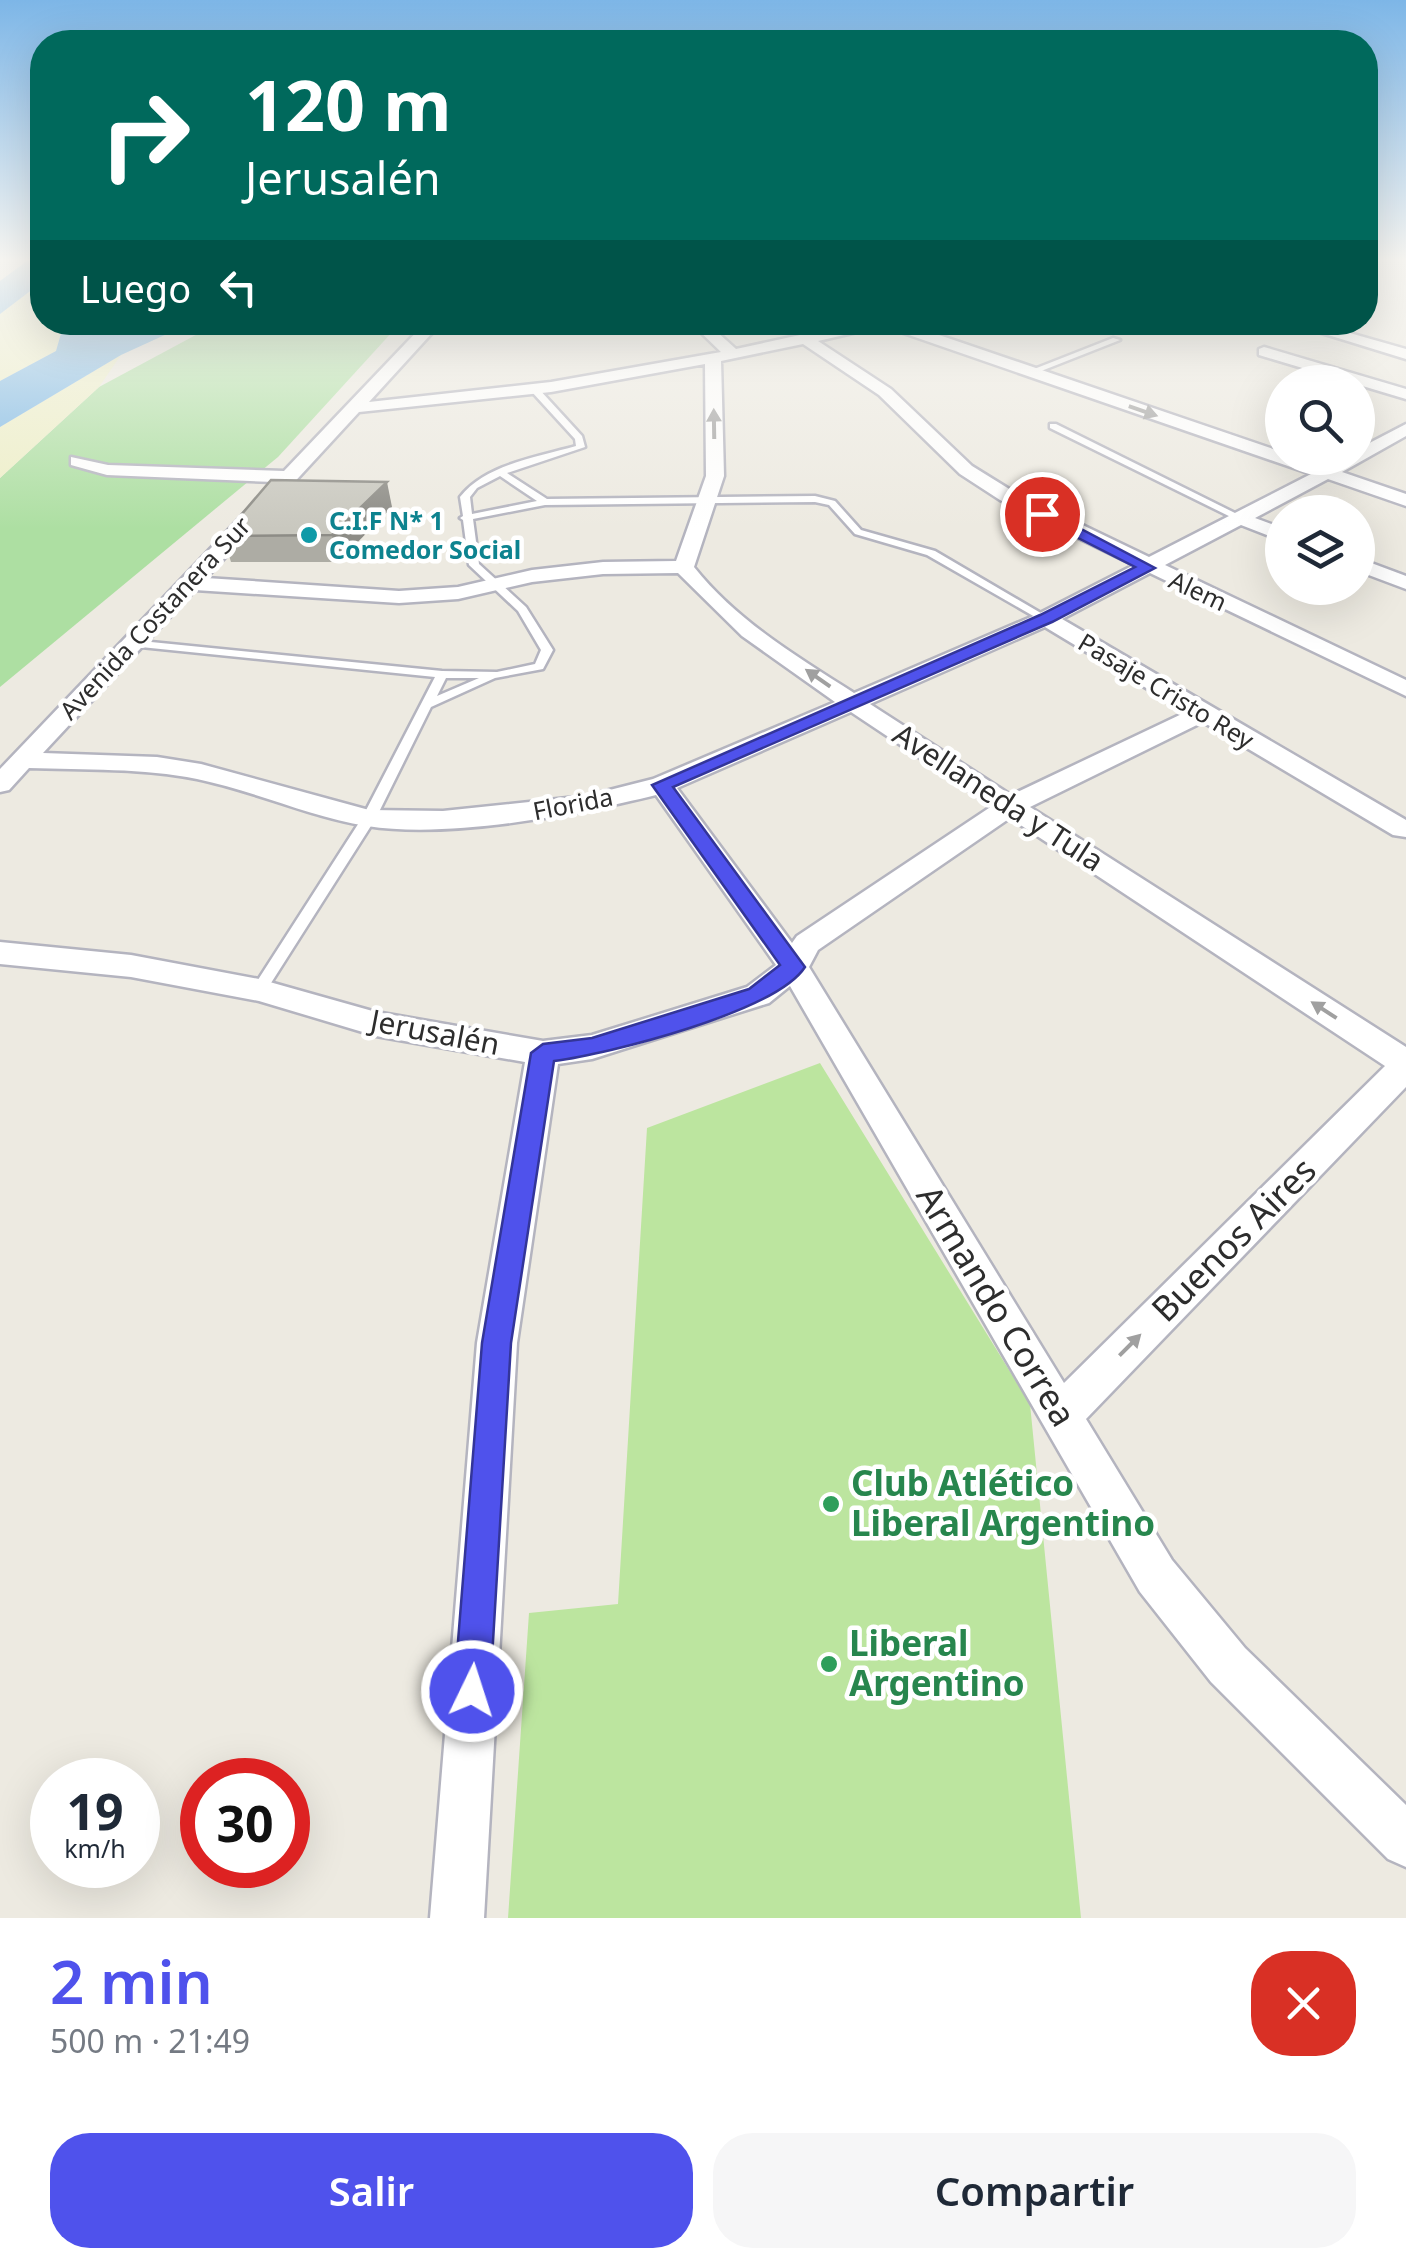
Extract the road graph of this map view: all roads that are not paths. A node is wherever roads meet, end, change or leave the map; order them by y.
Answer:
1 (407, 351) edge
2 (718, 351) edge
3 (753, 351) edge
4 (823, 351) edge
5 (964, 351) edge
6 (1088, 351) edge
7 (1264, 352) dead end
8 (723, 357) junction
9 (1028, 373) junction
10 (535, 390) junction
11 (1406, 394) edge
12 (350, 408) junction
13 (1052, 426) dead end
14 (1406, 429) edge
15 (1375, 446) edge
16 (1265, 453) edge
17 (78, 462) dead end
18 (500, 472) junction
19 (1322, 475) edge
20 (1332, 475) edge
21 (286, 477) junction
22 (1406, 500) edge
23 (545, 502) junction
24 (709, 503) junction
25 (465, 518) junction
26 (1242, 519) junction
27 (1265, 528) edge
28 (684, 568) junction
29 (1147, 568) junction
30 (1375, 571) edge
31 (190, 583) junction
32 (1406, 583) edge
33 (498, 586) junction
34 (1046, 619) junction
35 (132, 643) junction
36 (442, 674) junction
37 (498, 675) junction
38 (1406, 689) edge
39 (854, 703) junction
40 (426, 705) junction
41 (1201, 714) junction
42 (22, 760) junction
43 (0, 784) edge
44 (662, 785) junction
45 (1010, 806) junction
46 (369, 818) junction
47 (1404, 828) edge
48 (0, 953) edge
49 (794, 967) junction
50 (259, 990) junction
51 (543, 1053) junction
52 (1406, 1064) edge
53 (1062, 1414) junction
54 (1406, 1841) edge
55 (457, 1918) edge

1 - 12 street, Avenida Costanera Sur
2 - 8 street
3 - 8 street
4 - 29 street, Alem
5 - 9 street
6 - 9 lane
7 - 11 street
8 - 10 street
24 -> 8 street
9 -> 16 street
10 - 12 street
10 - 18 lane
12 - 21 street, Avenida Costanera Sur
13 - 26 lane
14 - 15 street, Florida
17 - 21 street
18 - 23 lane
18 - 25 lane
19 - 26 street, Florida
20 - 22 street
21 - 31 street, Avenida Costanera Sur
23 - 24 lane, Pasaje Cristo Rey
23 - 25 lane, Pasaje Cristo Rey
24 - 28 street
24 - 34 lane, Pasaje Cristo Rey
25 - 33 lane
26 - 27 street
26 - 29 street, Florida
28 - 33 street
39 -> 28 street, Avellaneda y Tula
29 - 34 street, Florida
29 - 38 street, Alem
30 - 32 street
31 - 33 street
31 - 35 street, Avenida Costanera Sur
33 - 37 lane
34 - 39 street, Florida
34 - 41 street, Pasaje Cristo Rey
35 - 36 lane
35 - 42 street, Avenida Costanera Sur
36 - 37 lane
36 - 40 lane
37 - 40 lane
39 - 44 street, Florida
39 - 45 street, Avellaneda y Tula
40 - 46 lane
41 - 45 street, Jerusalén
41 - 47 street, Pasaje Cristo Rey
42 - 43 street, Avenida Costanera Sur
42 - 46 street, Florida
44 - 46 street, Florida
44 - 49 street, Armando Correa
45 - 49 street, Jerusalén
52 -> 45 street, Avellaneda y Tula
46 - 50 lane
48 - 50 street, Jerusalén
49 - 51 street, Jerusalén
49 - 53 street, Armando Correa
50 - 51 street, Jerusalén
51 - 55 street
53 -> 52 street, Buenos Aires
53 - 54 street, Armando Correa

